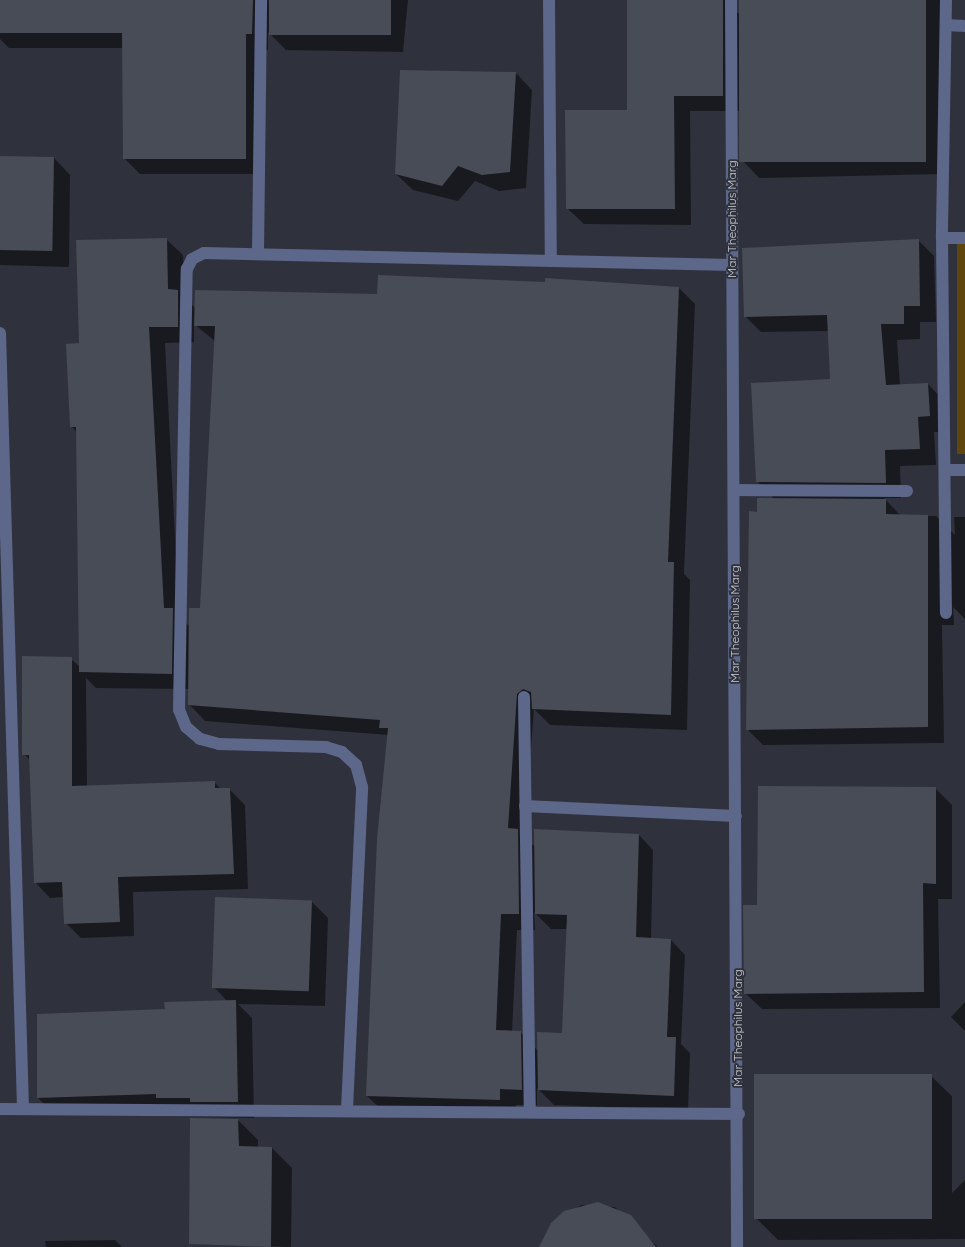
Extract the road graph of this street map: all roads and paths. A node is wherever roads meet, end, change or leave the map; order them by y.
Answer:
1 (261, 0) edge
2 (549, 0) edge
3 (731, 0) edge
4 (946, 0) edge
5 (946, 25) junction
6 (965, 26) edge
7 (942, 238) junction
8 (965, 238) edge
9 (258, 254) junction
10 (552, 261) junction
11 (732, 265) junction
12 (0, 333) edge
13 (945, 470) junction
14 (965, 470) edge
15 (734, 490) junction
16 (907, 491) dead end
17 (946, 613) dead end
18 (524, 697) dead end
19 (525, 806) junction
20 (736, 816) junction
21 (0, 1109) edge
22 (23, 1109) junction
23 (347, 1109) junction
24 (530, 1110) junction
25 (739, 1114) junction
26 (737, 1247) edge

1 - 9 street
2 - 10 street
3 - 11 street, Mar Theophilus Marg
4 - 5 street
5 - 6 street
5 - 7 street
7 - 8 street
7 - 13 street
9 - 10 street
9 - 23 street
10 - 11 street
11 - 15 street, Mar Theophilus Marg
12 - 22 street
13 - 14 street
13 - 17 street
15 - 16 street
15 - 20 street, Mar Theophilus Marg
18 - 19 street
19 - 20 street
19 - 24 street
20 - 25 street, Mar Theophilus Marg
21 - 22 street
22 - 23 street
23 - 24 street
24 - 25 street
25 - 26 street, Mar Theophilus Marg

